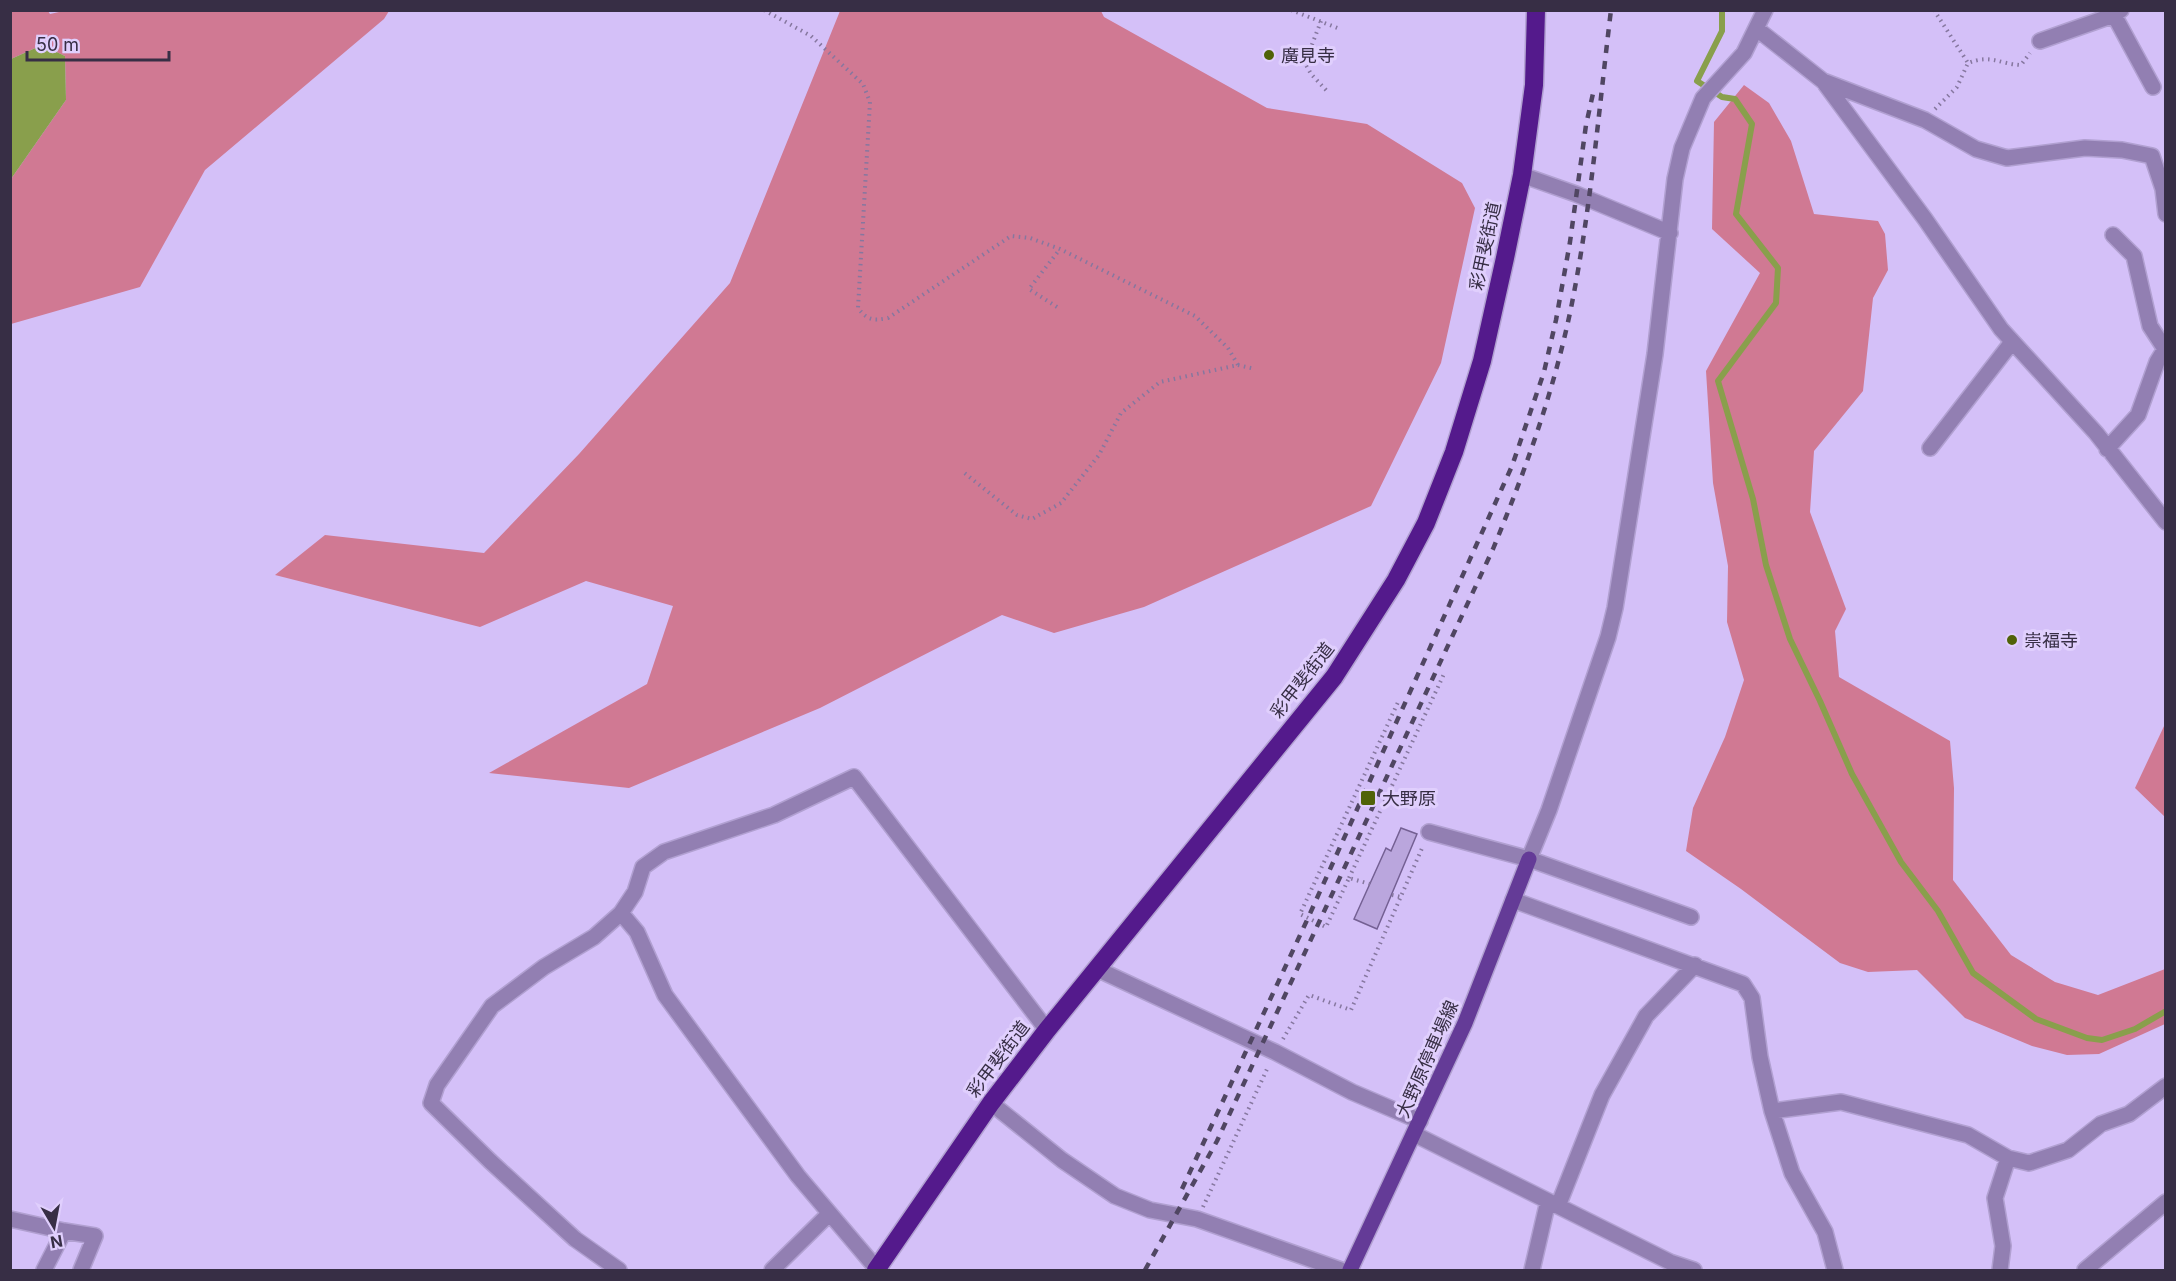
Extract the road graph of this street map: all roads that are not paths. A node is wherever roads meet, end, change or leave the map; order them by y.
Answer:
1 (1536, 10) edge
2 (1765, 10) edge
3 (2114, 12) edge
4 (1757, 29) junction
5 (2040, 41) road end
6 (1823, 81) junction
7 (2153, 87) dead end
8 (1522, 175) junction
9 (2166, 214) edge
10 (1670, 233) junction
11 (2114, 235) dead end
12 (2012, 342) junction
13 (2165, 348) edge
14 (1930, 448) dead end
15 (2107, 448) junction
16 (2166, 522) edge
17 (1429, 832) road end
18 (1529, 859) junction
19 (1513, 900) junction
20 (621, 913) junction
21 (1691, 917) dead end
22 (1695, 965) junction
23 (1097, 969) junction
24 (1047, 1030) junction
25 (2166, 1086) edge
26 (991, 1103) junction
27 (1772, 1112) junction
28 (1417, 1127) junction
29 (2008, 1158) junction
30 (2166, 1202) edge
31 (1553, 1204) junction
32 (830, 1214) junction
33 (10, 1219) edge
34 (63, 1232) junction
35 (44, 1270) edge
36 (81, 1270) edge
37 (619, 1270) edge
38 (772, 1270) edge
39 (877, 1270) edge
40 (1341, 1270) edge
41 (1350, 1270) edge
42 (1532, 1270) edge
43 (1694, 1270) edge
44 (1835, 1270) edge
45 (2000, 1270) edge
46 (2085, 1270) edge

1 - 8 highway, 彩甲斐街道
2 - 4 street
3 - 5 street
3 - 7 street
4 - 6 street
4 - 10 street
6 - 9 street
6 - 12 street
8 - 10 street
8 - 23 highway, 彩甲斐街道
10 - 18 street
11 - 13 street
12 - 14 street
12 - 15 street
13 - 15 street
15 - 16 street
17 - 18 street
18 - 19 main road, 大野原停車場線
18 - 21 street
19 - 22 street
19 - 28 main road, 大野原停車場線
20 - 24 street
20 - 32 street
20 - 37 street
22 - 27 street
22 - 31 street
23 - 24 highway, 彩甲斐街道
23 - 28 street
24 - 26 highway, 彩甲斐街道
25 - 29 street
26 - 39 highway, 彩甲斐街道
26 - 40 street
27 - 29 street
27 - 44 street
28 - 31 street
28 - 41 main road, 大野原停車場線
29 - 45 street
30 - 46 street
31 - 42 street
31 - 43 street
32 - 38 street
32 - 39 street
33 - 34 street
34 - 35 street
34 - 36 street

